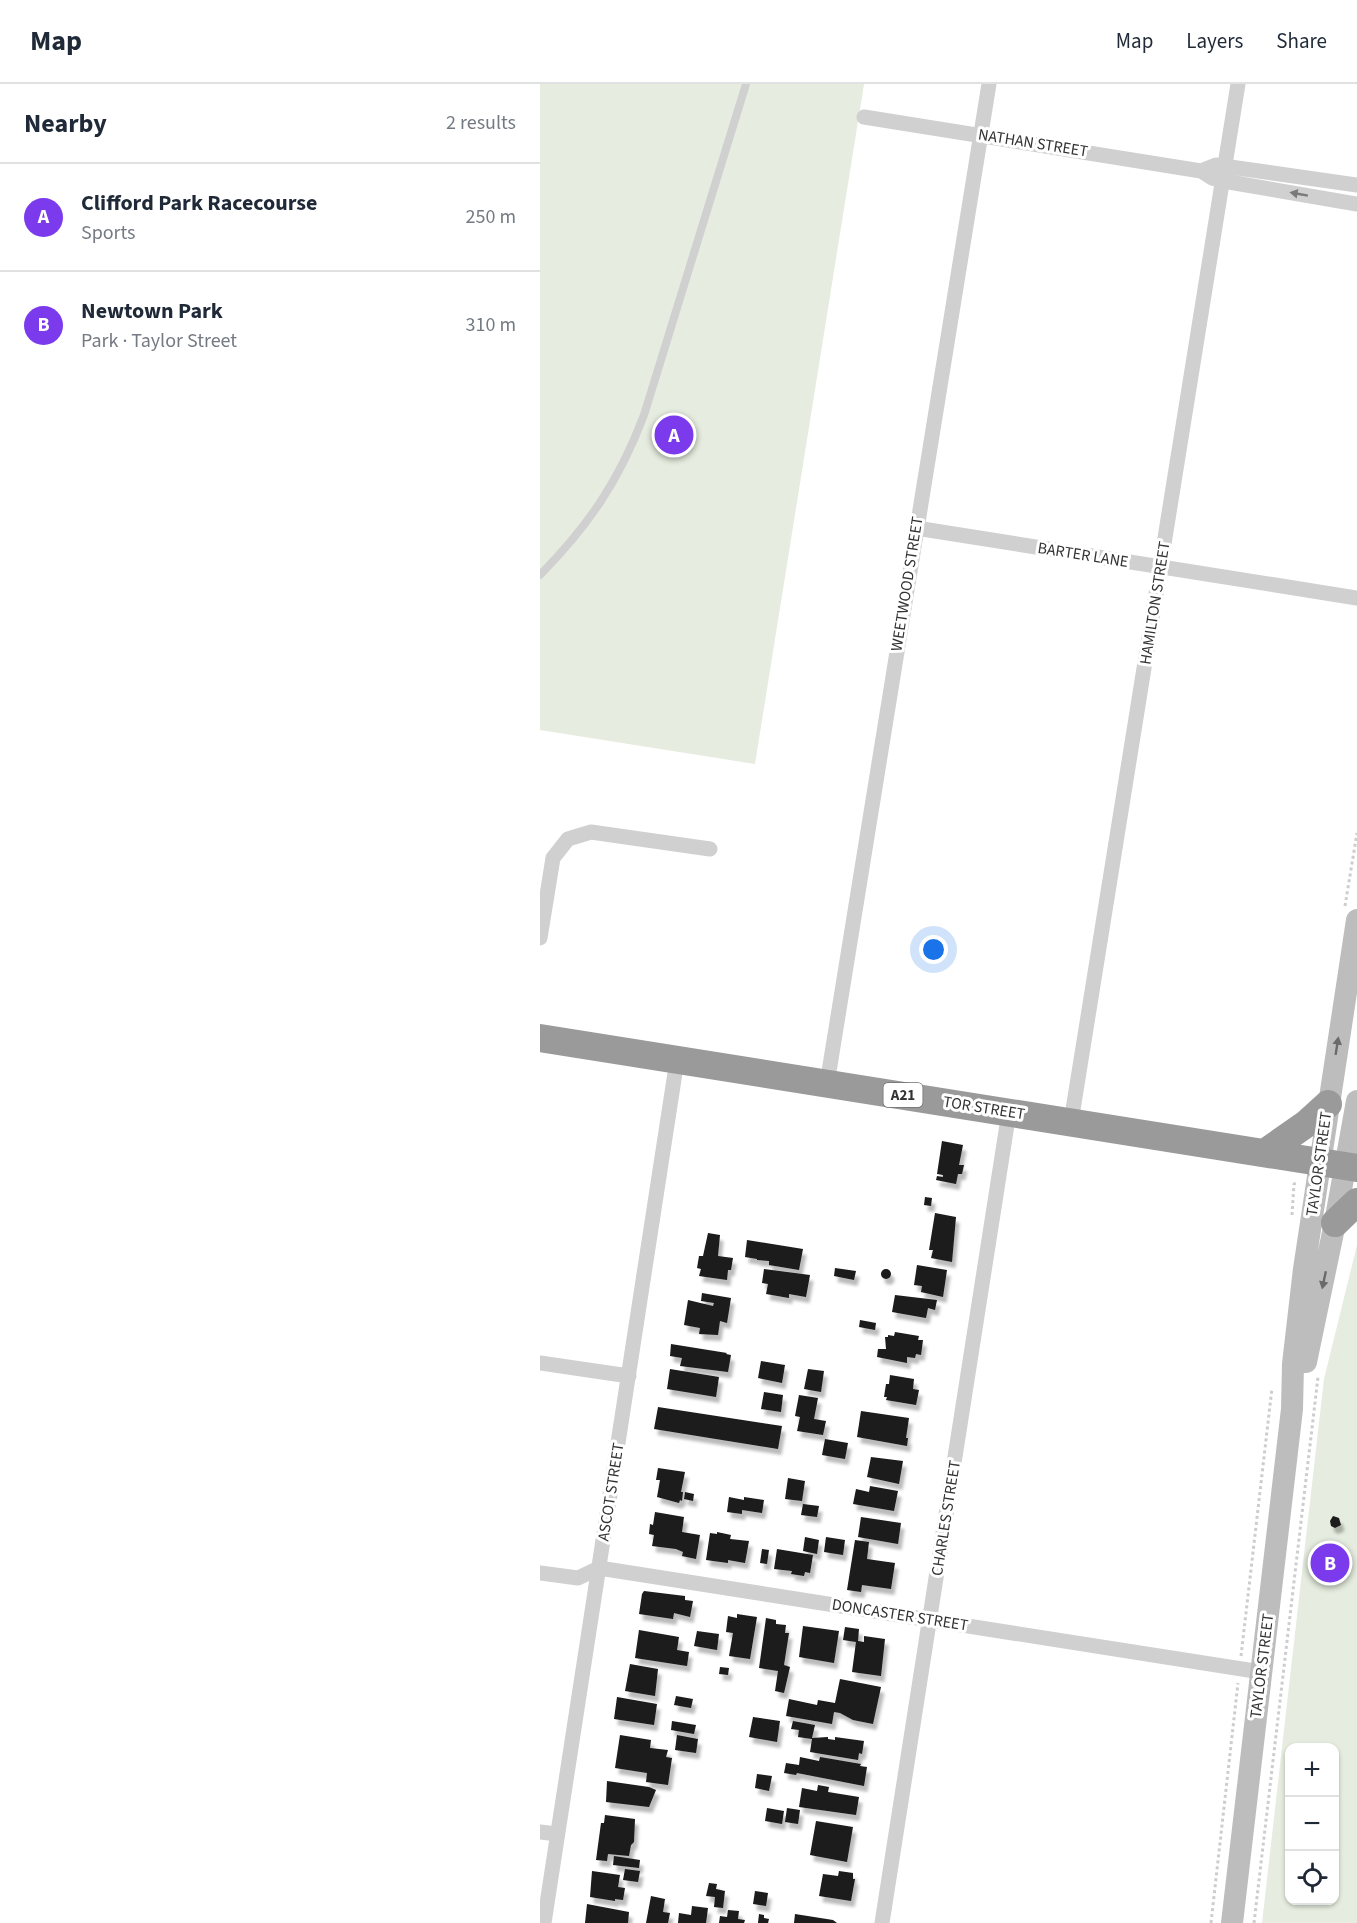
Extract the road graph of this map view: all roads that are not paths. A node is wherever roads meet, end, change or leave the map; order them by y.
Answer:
1 (746, 84) edge
2 (989, 84) edge
3 (1238, 84) edge
4 (864, 117) dead end
5 (981, 135) junction
6 (1224, 173) junction
7 (1357, 185) edge
8 (1357, 204) edge
9 (916, 528) junction
10 (1161, 567) junction
11 (540, 576) edge
12 (1357, 598) edge
13 (710, 849) dead end
14 (1357, 920) edge
15 (540, 938) edge
16 (540, 1038) edge
17 (677, 1060) junction
18 (827, 1084) junction
19 (1357, 1101) edge
20 (1328, 1104) junction
21 (1009, 1112) junction
22 (1071, 1122) junction
23 (1266, 1152) junction
24 (1352, 1167) edge
25 (1309, 1171) junction
26 (1357, 1202) edge
27 (1335, 1223) junction
28 (540, 1363) edge
29 (629, 1376) junction
30 (1292, 1409) junction
31 (599, 1568) junction
32 (540, 1573) edge
33 (930, 1620) junction
34 (1251, 1670) junction
35 (540, 1832) edge
36 (557, 1834) junction
37 (544, 1923) edge
38 (882, 1923) edge
39 (1232, 1923) edge

1 - 11 lane
2 - 5 street, WEETWOOD STREET
3 - 6 street, HAMILTON STREET
4 - 5 street, NATHAN STREET
5 - 6 street, NATHAN STREET
5 - 9 street, WEETWOOD STREET
6 - 7 street, NATHAN STREET
8 -> 6 street, NATHAN STREET
6 - 10 street, HAMILTON STREET
9 - 10 street, BARTER LANE
9 - 18 street, WEETWOOD STREET
10 - 12 street, BARTER LANE
10 - 22 street, HAMILTON STREET
13 - 15 street
20 -> 14 street, TAYLOR STREET
16 - 17 highway, TOR STREET / A21
17 - 18 highway, TOR STREET / A21
17 - 29 street, ASCOT STREET
18 - 21 highway, TOR STREET / A21
19 - 24 street, TAYLOR STREET
20 - 23 highway
20 - 25 street, TAYLOR STREET
21 - 22 highway, TOR STREET / A21
21 - 33 street, CHARLES STREET
22 - 23 highway, TOR STREET / A21
23 - 25 highway, TOR STREET / A21
24 - 25 highway, TOR STREET / A21
24 - 27 street, TAYLOR STREET
25 - 30 street, TAYLOR STREET
26 - 27 highway
27 -> 30 street, TAYLOR STREET
28 - 29 street
29 - 31 street, ASCOT STREET
30 - 34 street, TAYLOR STREET
31 - 32 street, DONCASTER STREET
31 - 33 street, DONCASTER STREET
31 - 36 street, ASCOT STREET
33 - 34 street, DONCASTER STREET
33 - 38 street, CHARLES STREET
34 - 39 street, TAYLOR STREET
35 - 36 street
36 - 37 street, ASCOT STREET

